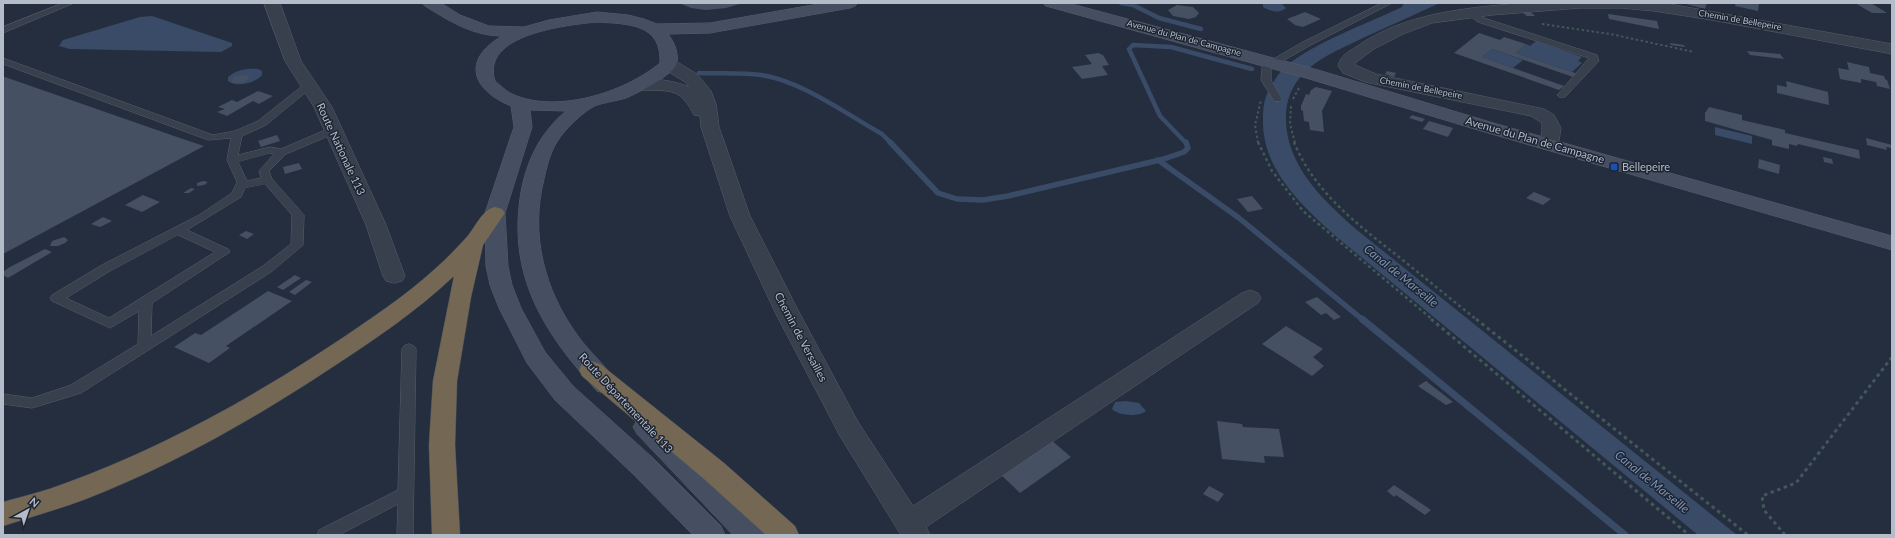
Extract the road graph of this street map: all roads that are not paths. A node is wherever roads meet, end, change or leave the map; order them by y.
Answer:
1 (70, 3) edge
2 (272, 3) edge
3 (430, 3) edge
4 (603, 3) edge
5 (632, 3) edge
6 (850, 3) edge
7 (1053, 3) edge
8 (1363, 3) edge
9 (1388, 3) edge
10 (1714, 9) edge
11 (1371, 12) junction
12 (1470, 13) junction
13 (454, 18) junction
14 (574, 19) junction
15 (637, 22) junction
16 (748, 23) junction
17 (655, 29) junction
18 (3, 30) edge
19 (527, 31) junction
20 (1892, 49) edge
21 (491, 52) junction
22 (668, 57) junction
23 (3, 61) edge
24 (1274, 63) junction
25 (639, 85) junction
26 (309, 86) junction
27 (1562, 94) dead end
28 (1278, 99) dead end
29 (520, 104) junction
30 (585, 104) junction
31 (710, 127) junction
32 (334, 130) junction
33 (237, 134) junction
34 (1549, 140) junction
35 (282, 152) junction
36 (232, 160) junction
37 (267, 180) junction
38 (240, 186) junction
39 (495, 212) junction
40 (178, 230) junction
41 (1892, 231) edge
42 (473, 243) junction
43 (1892, 243) edge
44 (394, 276) dead end
45 (1250, 298) dead end
46 (146, 301) junction
47 (144, 346) junction
48 (409, 349) dead end
49 (591, 370) junction
50 (3, 399) edge
51 (406, 493) junction
52 (3, 514) edge
53 (913, 530) edge
54 (325, 535) edge
55 (405, 535) edge
56 (446, 535) edge
57 (711, 535) edge
58 (751, 535) edge
59 (785, 535) edge

1 - 18 lane
2 - 26 street, Route Nationale 113
3 - 13 main road
4 - 14 main road
5 - 15 main road
6 - 16 main road
7 - 24 main road, Avenue du Plan de Campagne
8 - 11 lane
9 - 11 lane
10 - 12 street, Chemin de Bellepeire
10 - 20 street, Chemin de Bellepeire
11 - 24 lane
12 - 27 lane
12 - 34 street, Chemin de Bellepeire
13 - 19 main road
13 - 21 main road
14 - 15 main road
14 - 19 main road
15 - 17 main road
16 - 17 main road
16 - 22 main road
17 - 22 main road
19 - 21 main road
21 - 29 main road, Route Départementale 113
22 - 25 main road, Route Départementale 113
22 - 31 street, Chemin de Versailles
23 - 33 lane
24 - 28 lane
24 - 34 main road, Avenue du Plan de Campagne
25 - 30 main road, Route Départementale 113
25 - 31 street, Chemin de Versailles
26 - 32 street, Route Nationale 113
26 - 33 lane
29 - 30 main road, Route Départementale 113
29 - 39 main road
30 - 49 main road, Route Départementale 113
31 - 53 street, Chemin de Versailles
32 - 35 lane
32 - 44 street, Route Nationale 113
33 - 36 lane
34 - 41 main road, Avenue du Plan de Campagne
34 - 43 main road, Avenue du Plan de Campagne
35 - 36 lane
35 - 37 lane
36 - 38 lane
37 - 38 lane
37 - 47 lane
38 - 40 lane
39 - 42 highway
39 - 57 main road
40 - 46 lane
40 - 46 lane
42 - 52 highway
42 - 56 highway
45 - 53 street
46 - 47 lane
47 - 50 lane
48 - 51 lane
49 - 58 main road, Route Départementale 113
49 - 59 highway
51 - 54 lane
51 - 55 lane

